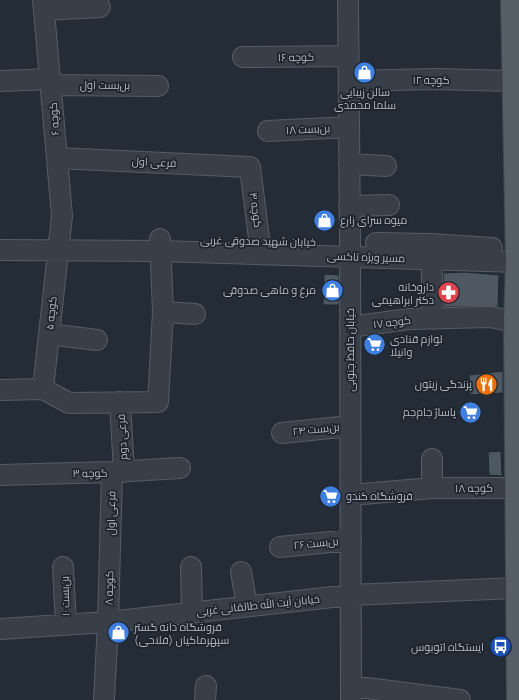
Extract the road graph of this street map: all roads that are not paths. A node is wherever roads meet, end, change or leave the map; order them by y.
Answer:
1 (348, 0) edge
2 (512, 0) edge
3 (44, 5) edge
4 (100, 6) dead end
5 (348, 56) junction
6 (243, 57) dead end
7 (0, 81) edge
8 (349, 81) junction
9 (512, 81) junction
10 (51, 82) junction
11 (158, 86) dead end
12 (349, 127) junction
13 (268, 131) dead end
14 (57, 158) junction
15 (349, 164) junction
16 (386, 166) dead end
17 (250, 167) joint
18 (389, 205) dead end
19 (349, 206) junction
20 (0, 238) edge
21 (59, 243) junction
22 (160, 245) junction
23 (260, 247) junction
24 (0, 250) edge
25 (350, 250) junction
26 (431, 251) junction
27 (516, 256) junction
28 (162, 312) junction
29 (195, 314) dead end
30 (434, 319) junction
31 (515, 322) junction
32 (350, 327) junction
33 (49, 334) junction
34 (97, 340) dead end
35 (43, 389) junction
36 (0, 390) edge
37 (120, 402) junction
38 (350, 426) junction
39 (282, 433) dead end
40 (432, 459) dead end
41 (180, 468) dead end
42 (118, 472) junction
43 (0, 475) edge
44 (432, 488) junction
45 (516, 488) junction
46 (351, 495) junction
47 (351, 540) junction
48 (280, 547) dead end
49 (110, 553) joint
50 (63, 567) dead end
51 (191, 567) dead end
52 (241, 572) dead end
53 (517, 588) junction
54 (351, 595) junction
55 (247, 606) junction
56 (192, 612) junction
57 (108, 622) junction
58 (66, 625) junction
59 (0, 629) edge
60 (351, 693) edge
61 (104, 700) edge
62 (460, 700) edge
63 (518, 700) edge

1 - 5 street, خیابان حافظ جنوبی
2 - 9 main road
3 - 4 street
3 - 10 street, کوچه ۶
5 - 6 street, کوچه ۱۶
5 - 8 street, خیابان حافظ جنوبی
7 - 10 street, بن‌بست اول
8 - 9 street, کوچه ۱۲
8 - 12 street, خیابان حافظ جنوبی
9 - 27 main road
10 - 11 street, بن‌بست اول
10 - 14 street, کوچه ۶
12 - 13 street, بن‌بست ۱۸
12 - 15 street, خیابان حافظ جنوبی
14 - 17 street, فرعی اول
14 - 21 street, کوچه ۶
15 - 16 street
15 - 19 street, خیابان حافظ جنوبی
17 - 23 street, کوچه ۴
18 - 19 street
19 - 25 street, خیابان حافظ جنوبی
20 - 21 street
21 - 22 street, مسیر ویژه تاکسی
21 - 24 street, مسیر ویژه تاکسی
21 - 33 street, کوچه ۵
22 - 23 street, مسیر ویژه تاکسی
22 - 28 street
23 - 25 street, مسیر ویژه تاکسی
25 - 26 street, مسیر ویژه تاکسی
25 - 32 street, خیابان حافظ جنوبی
26 - 27 street
26 - 30 street
27 - 31 main road
28 - 29 street
28 - 37 street
30 - 31 street
30 - 32 street, کوچه ۱۷
31 - 45 main road
32 - 38 street, خیابان حافظ جنوبی
33 - 34 street
33 - 35 street, کوچه ۵
35 - 36 street
35 - 37 street
37 - 42 street, فرعی دوم
38 - 39 street, بن‌بست ۲۴
38 - 46 street, خیابان حافظ جنوبی
40 - 44 street
41 - 42 street, کوچه ۳
42 - 43 street, کوچه ۳
42 - 49 street, فرعی اول
44 - 45 street, کوچه ۱۸
44 - 46 street, کوچه ۱۸
45 - 53 main road
46 - 47 street, خیابان حافظ جنوبی
47 - 48 street, بن‌بست ۲۶
47 - 54 street, خیابان حافظ جنوبی
49 - 57 street, کوچه ۸
50 - 58 street, بن‌بست ۱۰
51 - 56 street
52 - 55 street
53 - 54 street, خیابان آیت الله طالقانی غربی
53 - 63 main road
54 - 55 street, خیابان آیت الله طالقانی غربی
54 - 60 street, خیابان حافظ جنوبی
55 - 56 street, خیابان آیت الله طالقانی غربی
56 - 57 street, خیابان آیت الله طالقانی غربی
57 - 58 street, خیابان آیت الله طالقانی غربی
57 - 61 street
58 - 59 street, خیابان آیت الله طالقانی غربی
60 - 62 street

